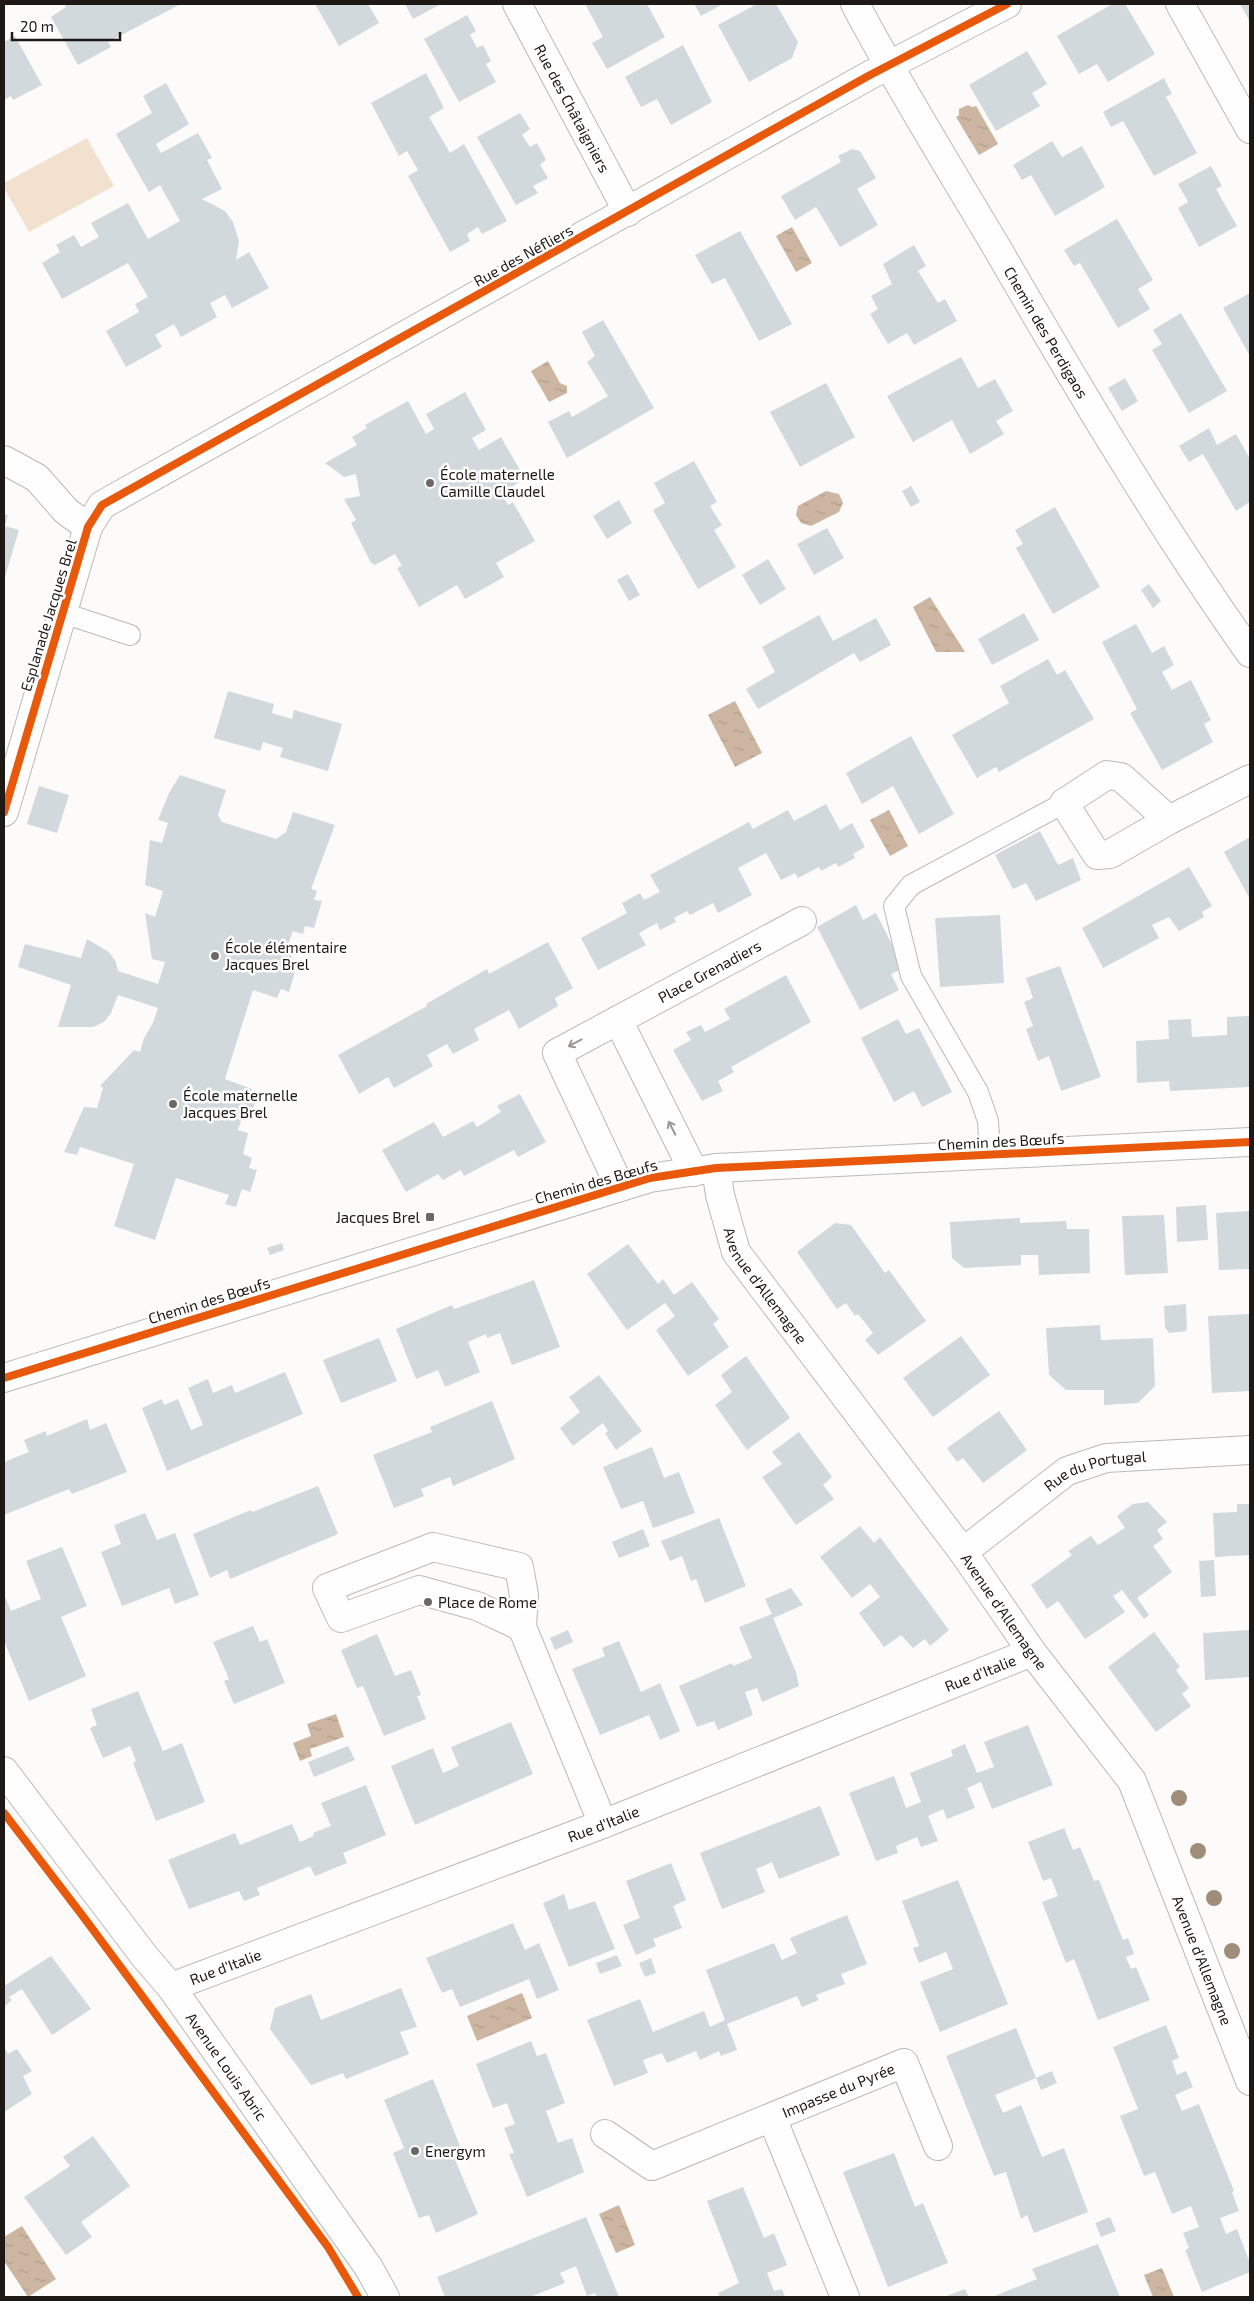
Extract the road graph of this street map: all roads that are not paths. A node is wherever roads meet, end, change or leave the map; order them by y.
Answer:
1 (518, 4) edge
2 (855, 4) edge
3 (1007, 4) edge
4 (1180, 4) edge
5 (888, 66) junction
6 (1250, 129) edge
7 (628, 212) junction
8 (4, 460) edge
9 (171, 466) joint
10 (88, 527) junction
11 (62, 613) junction
12 (130, 635) dead end
13 (1250, 653) edge
14 (1250, 779) edge
15 (1064, 803) junction
16 (4, 812) edge
17 (1169, 820) junction
18 (802, 921) dead end
19 (618, 1020) junction
20 (1250, 1142) edge
21 (990, 1155) junction
22 (705, 1170) junction
23 (620, 1187) junction
24 (4, 1378) edge
25 (1250, 1450) edge
26 (963, 1552) junction
27 (522, 1628) junction
28 (1032, 1652) junction
29 (4, 1771) edge
30 (603, 1824) junction
31 (171, 1987) junction
32 (1250, 2081) edge
33 (772, 2118) junction
34 (605, 2134) dead end
35 (938, 2146) dead end
36 (385, 2297) edge
37 (845, 2297) edge

1 - 7 street, Rue des Châtaigniers
2 - 5 street, Chemin des Perdigaos
3 - 5 street, Rue des Néfliers
4 - 6 street
5 - 7 street, Rue des Néfliers
5 - 13 street, Chemin des Perdigaos
7 - 9 street, Rue des Néfliers
8 - 10 street
9 - 10 street, Esplanade Jacques Brel
10 - 11 street, Esplanade Jacques Brel
11 - 12 lane
11 - 16 street, Esplanade Jacques Brel
14 - 17 street
15 - 17 street
15 - 17 street
15 - 21 lane
18 - 19 street, Place Grenadiers
22 -> 19 street
19 -> 23 street, Place Grenadiers
20 - 21 street, Chemin des Bœufs
21 - 22 street, Chemin des Bœufs
22 - 23 street, Chemin des Bœufs
22 - 26 street, Avenue d'Allemagne
23 - 24 street, Chemin des Bœufs
25 - 26 street, Rue du Portugal
26 - 28 street, Avenue d'Allemagne
27 - 27 street
27 - 30 street
28 - 30 street, Rue d'Italie
28 - 32 street, Avenue d'Allemagne
29 - 31 street, Avenue Louis Abric
30 - 31 street, Rue d'Italie
31 - 36 street, Avenue Louis Abric
33 - 34 street, Impasse du Pyrée
33 - 35 street, Impasse du Pyrée
33 - 37 street, Impasse du Pyrée

